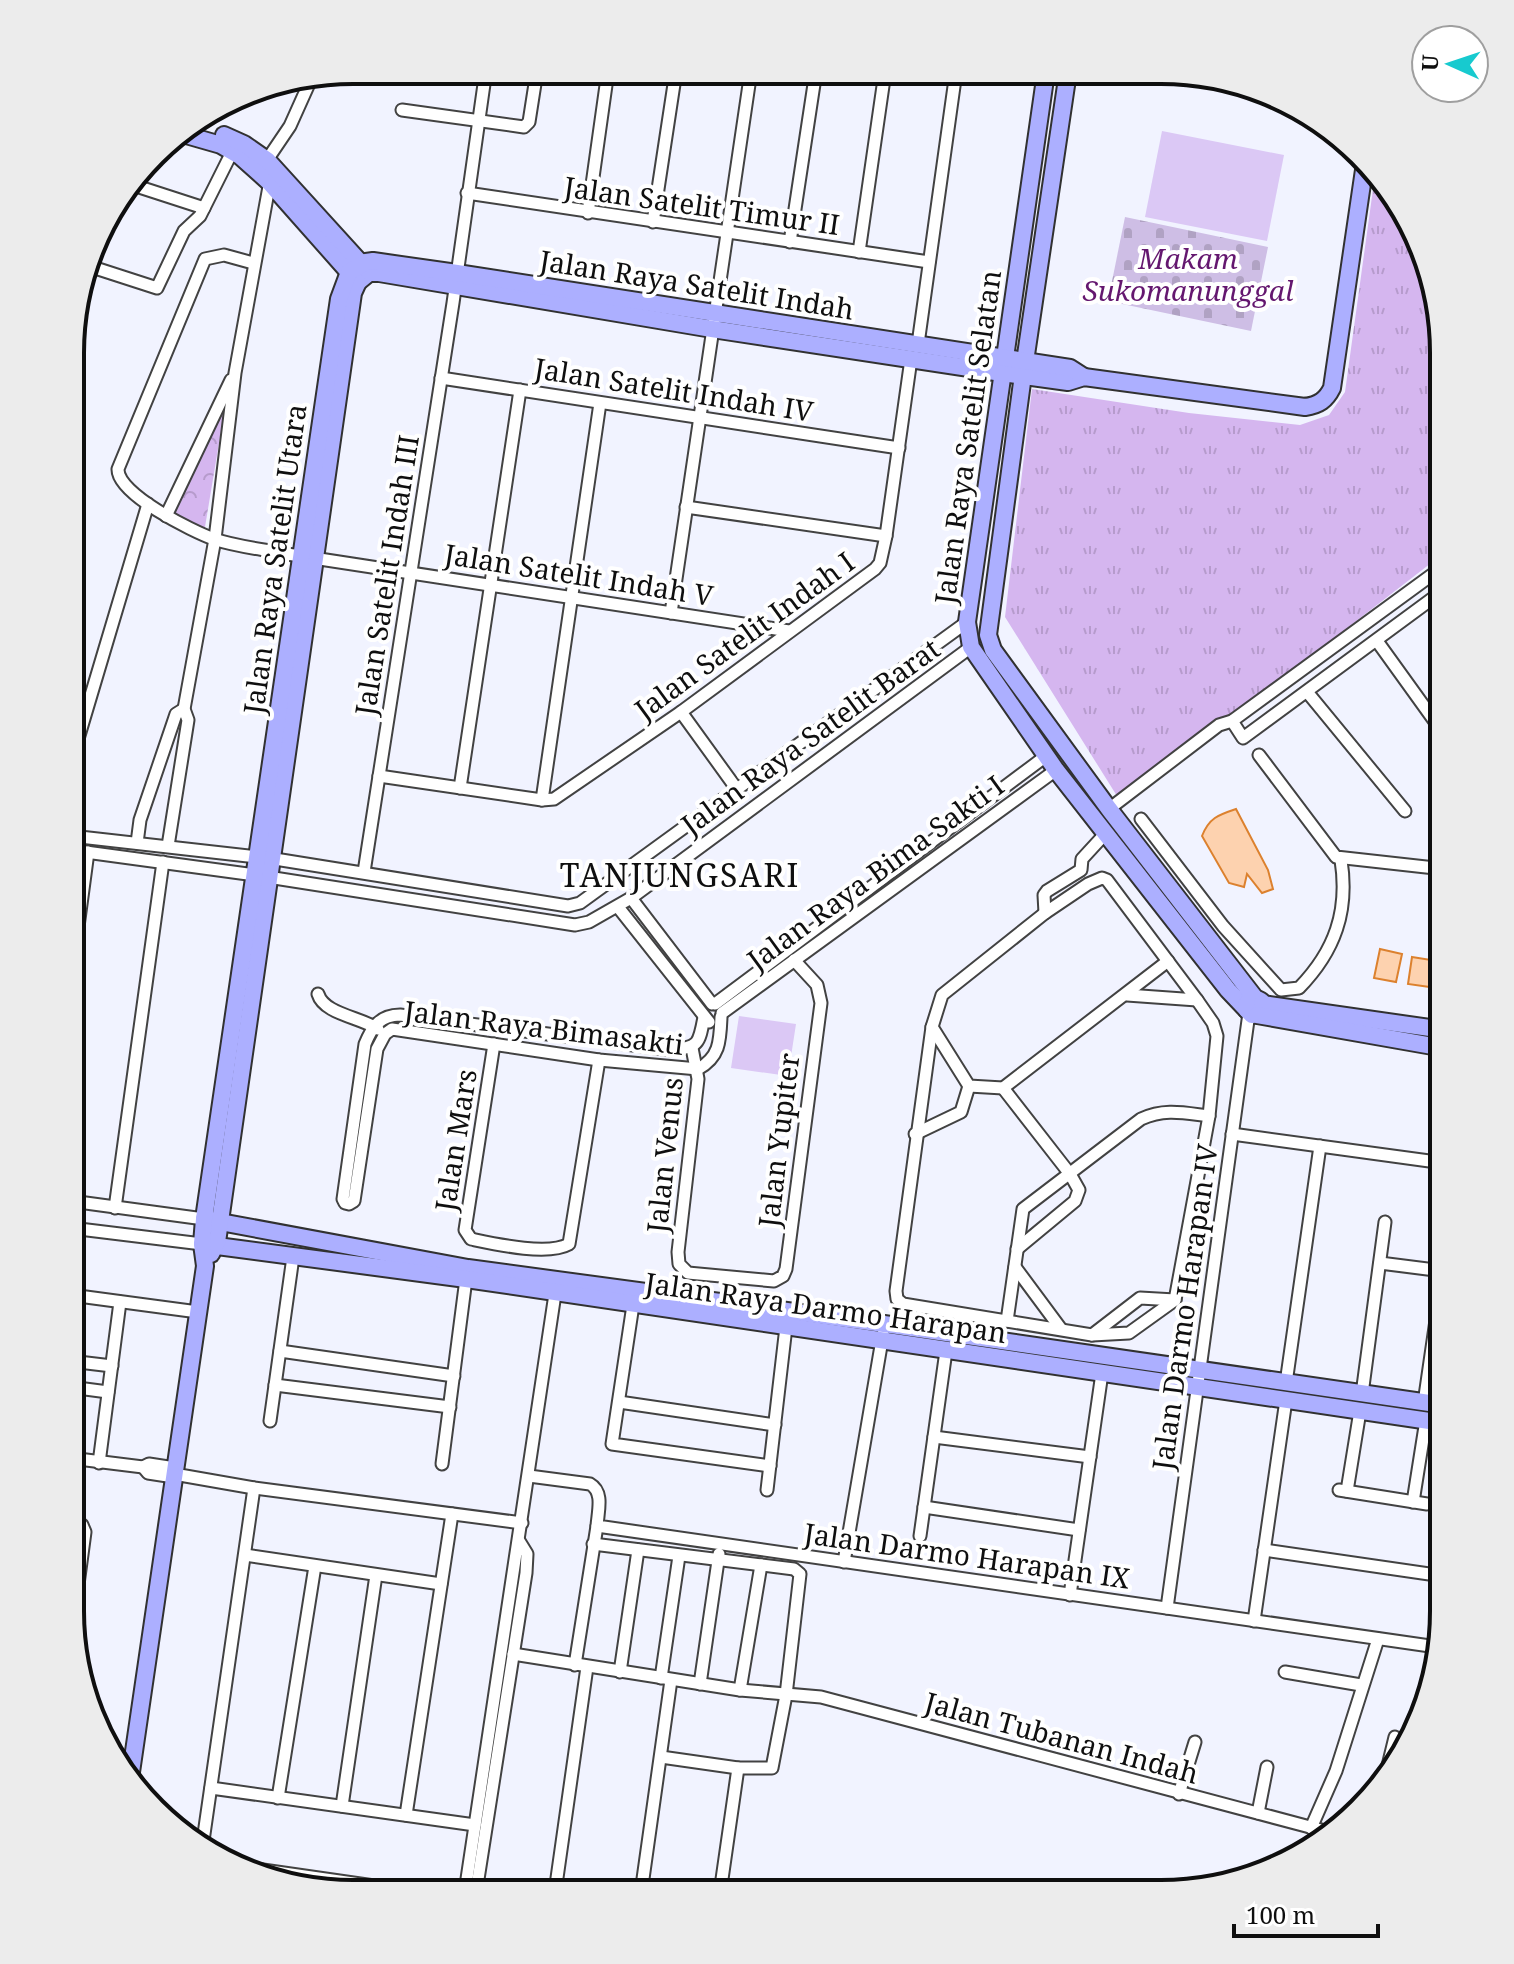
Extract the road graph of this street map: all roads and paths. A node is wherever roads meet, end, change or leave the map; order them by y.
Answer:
1 (484, 84) edge
2 (535, 84) edge
3 (606, 84) edge
4 (674, 84) edge
5 (749, 84) edge
6 (814, 84) edge
7 (883, 84) edge
8 (954, 84) edge
9 (1044, 84) edge
10 (1066, 84) edge
11 (307, 88) edge
12 (402, 110) dead end
13 (477, 121) junction
14 (203, 130) edge
15 (193, 137) edge
16 (233, 150) junction
17 (271, 171) junction
18 (1363, 176) edge
19 (142, 188) edge
20 (467, 193) junction
21 (204, 208) junction
22 (588, 213) junction
23 (653, 222) junction
24 (726, 233) junction
25 (790, 242) junction
26 (859, 252) junction
27 (929, 262) junction
28 (253, 263) junction
29 (98, 269) edge
30 (359, 273) junction
31 (456, 279) junction
32 (713, 321) junction
33 (914, 351) junction
34 (1003, 365) junction
35 (1024, 368) junction
36 (235, 373) junction
37 (441, 378) junction
38 (520, 390) junction
39 (600, 403) junction
40 (699, 417) junction
41 (899, 448) junction
42 (148, 504) junction
43 (686, 507) junction
44 (166, 516) junction
45 (886, 536) junction
46 (215, 539) junction
47 (307, 557) junction
48 (411, 572) junction
49 (1430, 576) edge
50 (491, 584) junction
51 (572, 597) junction
52 (1430, 601) edge
53 (671, 613) junction
54 (967, 622) junction
55 (789, 631) junction
56 (1377, 641) junction
57 (971, 647) junction
58 (1308, 693) junction
59 (184, 709) junction
60 (681, 712) junction
61 (1430, 714) edge
62 (84, 719) edge
63 (1232, 721) junction
64 (1259, 755) dead end
65 (1051, 763) junction
66 (379, 776) junction
67 (1015, 778) junction
68 (460, 788) junction
69 (736, 788) junction
70 (1024, 792) junction
71 (542, 800) junction
72 (1109, 809) junction
73 (1405, 811) dead end
74 (1141, 819) dead end
75 (1094, 820) junction
76 (1105, 834) junction
77 (84, 837) edge
78 (137, 843) junction
79 (168, 846) junction
80 (84, 852) edge
81 (88, 852) junction
82 (264, 857) junction
83 (1341, 860) junction
84 (163, 862) junction
85 (1430, 868) edge
86 (1081, 870) junction
87 (364, 872) junction
88 (262, 876) junction
89 (84, 882) edge
90 (1088, 884) junction
91 (631, 898) junction
92 (618, 907) junction
93 (1045, 913) junction
94 (794, 960) junction
95 (1168, 961) junction
96 (318, 994) dead end
97 (1127, 995) junction
98 (1197, 1000) junction
99 (1254, 1008) junction
100 (717, 1010) junction
101 (704, 1016) junction
102 (374, 1026) junction
103 (932, 1027) junction
104 (1429, 1028) edge
105 (385, 1034) junction
106 (494, 1044) junction
107 (1429, 1045) edge
108 (692, 1048) junction
109 (599, 1060) junction
110 (698, 1069) junction
111 (969, 1086) junction
112 (1003, 1088) junction
113 (1209, 1116) junction
114 (915, 1134) junction
115 (1232, 1134) junction
116 (1320, 1146) junction
117 (1429, 1161) edge
118 (1070, 1174) junction
119 (84, 1203) edge
120 (115, 1208) junction
121 (1385, 1222) dead end
122 (84, 1228) edge
123 (210, 1233) junction
124 (1017, 1249) junction
125 (293, 1257) junction
126 (1380, 1263) junction
127 (1015, 1267) junction
128 (1429, 1267) edge
129 (727, 1278) joint
130 (466, 1279) junction
131 (555, 1294) junction
132 (84, 1297) edge
133 (1175, 1300) junction
134 (120, 1302) junction
135 (633, 1305) junction
136 (198, 1312) junction
137 (1007, 1321) junction
138 (786, 1327) junction
139 (1061, 1329) junction
140 (883, 1333) junction
141 (1092, 1335) junction
142 (280, 1351) junction
143 (946, 1351) junction
144 (84, 1363) edge
145 (112, 1366) junction
146 (1429, 1366) edge
147 (1102, 1373) junction
148 (454, 1376) junction
149 (1198, 1379) junction
150 (1286, 1383) junction
151 (275, 1385) junction
152 (84, 1389) edge
153 (108, 1392) junction
154 (1286, 1400) junction
155 (619, 1402) junction
156 (1361, 1402) junction
157 (1424, 1403) junction
158 (1429, 1404) edge
159 (450, 1407) junction
160 (1426, 1420) junction
161 (270, 1421) dead end
162 (1429, 1421) edge
163 (775, 1425) junction
164 (934, 1437) junction
165 (1090, 1457) junction
166 (84, 1460) edge
167 (99, 1463) junction
168 (442, 1464) dead end
169 (770, 1466) junction
170 (175, 1473) junction
171 (529, 1476) junction
172 (254, 1488) junction
173 (767, 1490) dead end
174 (1413, 1502) junction
175 (1427, 1504) dead end
176 (924, 1507) junction
177 (452, 1514) junction
178 (522, 1523) junction
179 (597, 1526) junction
180 (1079, 1530) junction
181 (920, 1536) dead end
182 (519, 1541) junction
183 (593, 1544) junction
184 (719, 1544) junction
185 (638, 1550) junction
186 (1264, 1550) junction
187 (245, 1555) junction
188 (679, 1556) junction
189 (718, 1561) junction
190 (844, 1562) junction
191 (761, 1565) junction
192 (315, 1566) junction
193 (1429, 1574) edge
194 (376, 1575) junction
195 (441, 1584) junction
196 (1070, 1595) junction
197 (1167, 1608) junction
198 (1254, 1621) junction
199 (1378, 1639) junction
200 (1427, 1646) edge
201 (513, 1654) junction
202 (581, 1666) junction
203 (620, 1672) junction
204 (1285, 1672) dead end
205 (666, 1679) junction
206 (700, 1684) junction
207 (1361, 1685) junction
208 (740, 1690) junction
209 (786, 1695) junction
210 (496, 1729) junction
211 (1395, 1737) dead end
212 (1195, 1742) dead end
213 (1393, 1746) edge
214 (661, 1757) junction
215 (132, 1764) edge
216 (1267, 1767) dead end
217 (738, 1768) junction
218 (211, 1788) junction
219 (1179, 1794) junction
220 (278, 1798) junction
221 (342, 1806) junction
222 (1258, 1813) junction
223 (406, 1815) junction
224 (475, 1825) junction
225 (1311, 1828) junction
226 (1317, 1829) edge
227 (204, 1834) edge
228 (467, 1880) edge
229 (477, 1880) edge
230 (556, 1880) edge
231 (643, 1880) edge
232 (722, 1880) edge

1 - 13 street, Jalan Satelit Indah III
2 - 13 street
3 - 22 street
4 - 23 street
5 - 24 street
6 - 25 street
7 - 26 street
8 - 27 street, Jalan Satelit Indah I
9 - 34 street, Jalan Raya Satelit Selatan
10 - 35 street, Jalan Raya Satelit Selatan
11 - 17 street
12 - 13 street
13 - 20 street, Jalan Satelit Indah III
14 - 17 street
15 - 16 street
16 - 17 street
16 - 21 street
17 - 28 street
17 - 30 street
18 - 35 street, Jalan Raya Satelit Indah
19 - 21 street
20 - 22 street, Jalan Satelit Timur II
20 - 31 street, Jalan Satelit Indah III
21 - 29 street
22 - 23 street, Jalan Satelit Timur II
23 - 24 street, Jalan Satelit Timur II
24 - 25 street, Jalan Satelit Timur II
24 - 32 street
25 - 26 street, Jalan Satelit Timur II
26 - 27 street, Jalan Satelit Timur II
27 - 33 street, Jalan Satelit Indah I
28 - 36 street
28 - 42 street, Jalan Satelit Indah V
30 - 31 street, Jalan Raya Satelit Indah
30 - 47 street, Jalan Raya Satelit Utara
31 - 32 street, Jalan Raya Satelit Indah
31 - 37 street, Jalan Satelit Indah III
32 - 33 street, Jalan Raya Satelit Indah
32 - 40 street
33 - 34 street, Jalan Raya Satelit Indah
33 - 41 street, Jalan Satelit Indah I
34 - 35 street, Jalan Raya Satelit Indah
34 - 54 street, Jalan Raya Satelit Selatan
35 - 72 street, Jalan Raya Satelit Selatan
36 - 44 street
36 - 46 street
37 - 38 street, Jalan Satelit Indah IV
37 - 48 street, Jalan Satelit Indah III
38 - 39 street, Jalan Satelit Indah IV
38 - 50 street
39 - 40 street, Jalan Satelit Indah IV
39 - 51 street
40 - 41 street, Jalan Satelit Indah IV
40 - 43 street
41 - 45 street, Jalan Satelit Indah I
42 - 44 street, Jalan Satelit Indah V
42 - 62 street
43 - 45 street
43 - 53 street
44 - 46 street, Jalan Satelit Indah V
45 - 55 street, Jalan Satelit Indah I
46 - 47 street, Jalan Satelit Indah V
46 - 59 street
47 - 48 street, Jalan Satelit Indah V
47 - 82 street, Jalan Raya Satelit Utara
48 - 50 street, Jalan Satelit Indah V
48 - 66 street, Jalan Satelit Indah III
49 - 63 street
50 - 51 street, Jalan Satelit Indah V
50 - 68 street
51 - 53 street, Jalan Satelit Indah V
51 - 71 street
52 - 56 street
53 - 55 street, Jalan Satelit Indah V
54 - 57 street, Jalan Raya Satelit Selatan
54 - 69 street, Jalan Raya Satelit Barat
55 - 60 street, Jalan Satelit Indah I
56 - 58 street
56 - 61 street
57 - 65 street, Jalan Raya Satelit Selatan
57 - 91 street, Jalan Raya Satelit Barat
58 - 63 street
58 - 73 street
59 - 78 street
59 - 79 street
60 - 69 street
60 - 71 street, Jalan Satelit Indah I
63 - 72 street
64 - 83 street
65 - 67 street, Jalan Raya Bima Sakti I
65 - 70 street, Jalan Raya Bima Sakti I
65 - 75 street, Jalan Raya Satelit Selatan
66 - 68 street
66 - 87 street, Jalan Satelit Indah III
67 - 70 street
67 - 100 street, Jalan Raya Bima Sakti I
68 - 71 street
69 - 87 street, Jalan Raya Satelit Barat
70 - 94 street, Jalan Raya Bima Sakti I
72 - 75 street
72 - 99 street, Jalan Raya Satelit Selatan
74 - 83 street
75 - 76 street, Jalan Raya Satelit Selatan
76 - 86 street
76 - 99 street, Jalan Raya Satelit Selatan
77 - 78 street
78 - 79 street
79 - 82 street
80 - 81 street
81 - 84 street
81 - 89 street
82 - 87 street, Jalan Raya Satelit Barat
82 - 88 street, Jalan Raya Satelit Utara
83 - 85 street
84 - 88 street
84 - 120 street
86 - 90 street
86 - 93 street
88 - 92 street, Jalan Raya Satelit Barat
88 - 123 street, Jalan Raya Satelit Utara
90 - 93 street
90 - 95 street
91 - 92 street, Jalan Raya Satelit Barat
91 - 100 street
92 - 101 street
93 - 103 street
94 - 100 street, Jalan Raya Bima Sakti I
94 - 129 street, Jalan Yupiter
95 - 97 street
95 - 98 street
96 - 102 street, Jalan Raya Bimasakti
97 - 98 street
97 - 112 street
98 - 113 street
99 - 104 street
99 - 107 street
99 - 115 street, Jalan Darmo Harapan IV
100 - 101 street
100 - 110 street, Jalan Raya Bimasakti
101 - 108 street, Jalan Raya Bimasakti
102 - 105 street, Jalan Raya Bimasakti
102 - 105 street
102 - 108 street, Jalan Raya Bimasakti
103 - 111 street
103 - 114 street
105 - 106 street, Jalan Raya Bimasakti
106 - 109 street, Jalan Raya Bimasakti
106 - 109 street, Jalan Mars
108 - 110 street, Jalan Venus
109 - 110 street, Jalan Raya Bimasakti
110 - 129 street, Jalan Venus
111 - 112 street
111 - 114 street
112 - 118 street
113 - 118 street
113 - 133 street
114 - 137 street
115 - 116 street
115 - 149 street, Jalan Darmo Harapan IV
116 - 117 street
116 - 150 street
118 - 124 street
118 - 124 street
119 - 120 street
120 - 123 street
121 - 126 street
122 - 123 street
123 - 125 street, Jalan Raya Darmo Harapan
123 - 136 street
123 - 140 street, Jalan Raya Darmo Harapan
124 - 127 street
125 - 130 street, Jalan Raya Darmo Harapan
125 - 142 street
126 - 128 street
126 - 156 street
127 - 137 street
127 - 139 street
130 - 131 street, Jalan Raya Darmo Harapan
130 - 148 street
131 - 135 street, Jalan Raya Darmo Harapan
131 - 171 street
132 - 134 street
133 - 141 street
133 - 141 street
134 - 136 street
134 - 145 street
135 - 138 street, Jalan Raya Darmo Harapan
135 - 155 street
136 - 170 street
137 - 139 street
138 - 140 street, Jalan Raya Darmo Harapan
138 - 163 street
139 - 141 street
140 - 143 street, Jalan Raya Darmo Harapan
140 - 149 street, Jalan Raya Darmo Harapan
140 - 190 street
142 - 148 street
142 - 151 street
143 - 147 street, Jalan Raya Darmo Harapan
143 - 164 street
144 - 145 street
145 - 153 street
146 - 157 street
147 - 149 street, Jalan Raya Darmo Harapan
147 - 165 street
148 - 159 street
149 - 150 street, Jalan Raya Darmo Harapan
149 - 154 street, Jalan Raya Darmo Harapan
149 - 197 street, Jalan Darmo Harapan IV
150 - 156 street, Jalan Raya Darmo Harapan
151 - 159 street
151 - 161 street
152 - 153 street
153 - 167 street
154 - 156 street, Jalan Raya Darmo Harapan
154 - 186 street
155 - 163 street
155 - 169 street
156 - 157 street, Jalan Raya Darmo Harapan
156 - 160 street, Jalan Raya Darmo Harapan
156 - 174 street
157 - 158 street, Jalan Raya Darmo Harapan
159 - 168 street
160 - 162 street, Jalan Raya Darmo Harapan
160 - 174 street
163 - 169 street
164 - 165 street
164 - 176 street
165 - 180 street
166 - 167 street
167 - 170 street
169 - 173 street
170 - 172 street
170 - 215 street
171 - 178 street
171 - 179 street
172 - 177 street
172 - 187 street
174 - 175 street
176 - 180 street
176 - 181 street
177 - 178 street
177 - 195 street
178 - 182 street
179 - 183 street
179 - 184 street, Jalan Darmo Harapan IX
180 - 196 street
182 - 201 street
182 - 210 street
183 - 185 street
183 - 202 street
184 - 189 street
184 - 190 street, Jalan Darmo Harapan IX
185 - 188 street
185 - 203 street
186 - 193 street
186 - 198 street
187 - 192 street
187 - 218 street
188 - 189 street
188 - 205 street
189 - 191 street
189 - 206 street
190 - 196 street, Jalan Darmo Harapan IX
191 - 208 street
191 - 209 street
192 - 194 street
192 - 220 street
194 - 195 street
194 - 221 street
195 - 223 street
196 - 197 street, Jalan Darmo Harapan IX
197 - 198 street, Jalan Darmo Harapan IX
198 - 199 street, Jalan Darmo Harapan IX
199 - 200 street, Jalan Darmo Harapan IX
199 - 207 street
201 - 202 street, Jalan Tubanan Indah
201 - 210 street
202 - 203 street, Jalan Tubanan Indah
202 - 230 street
203 - 205 street, Jalan Tubanan Indah
204 - 207 street
205 - 206 street, Jalan Tubanan Indah
205 - 214 street
206 - 208 street, Jalan Tubanan Indah
207 - 225 street
208 - 209 street, Jalan Tubanan Indah
209 - 217 street
209 - 219 street, Jalan Tubanan Indah
210 - 224 street
210 - 229 street
211 - 213 street
212 - 219 street
214 - 217 street
214 - 231 street
216 - 222 street
217 - 232 street
218 - 220 street
218 - 227 street
219 - 222 street, Jalan Tubanan Indah
220 - 221 street
221 - 223 street
222 - 225 street, Jalan Tubanan Indah
223 - 224 street
224 - 228 street
225 - 226 street, Jalan Tubanan Indah

